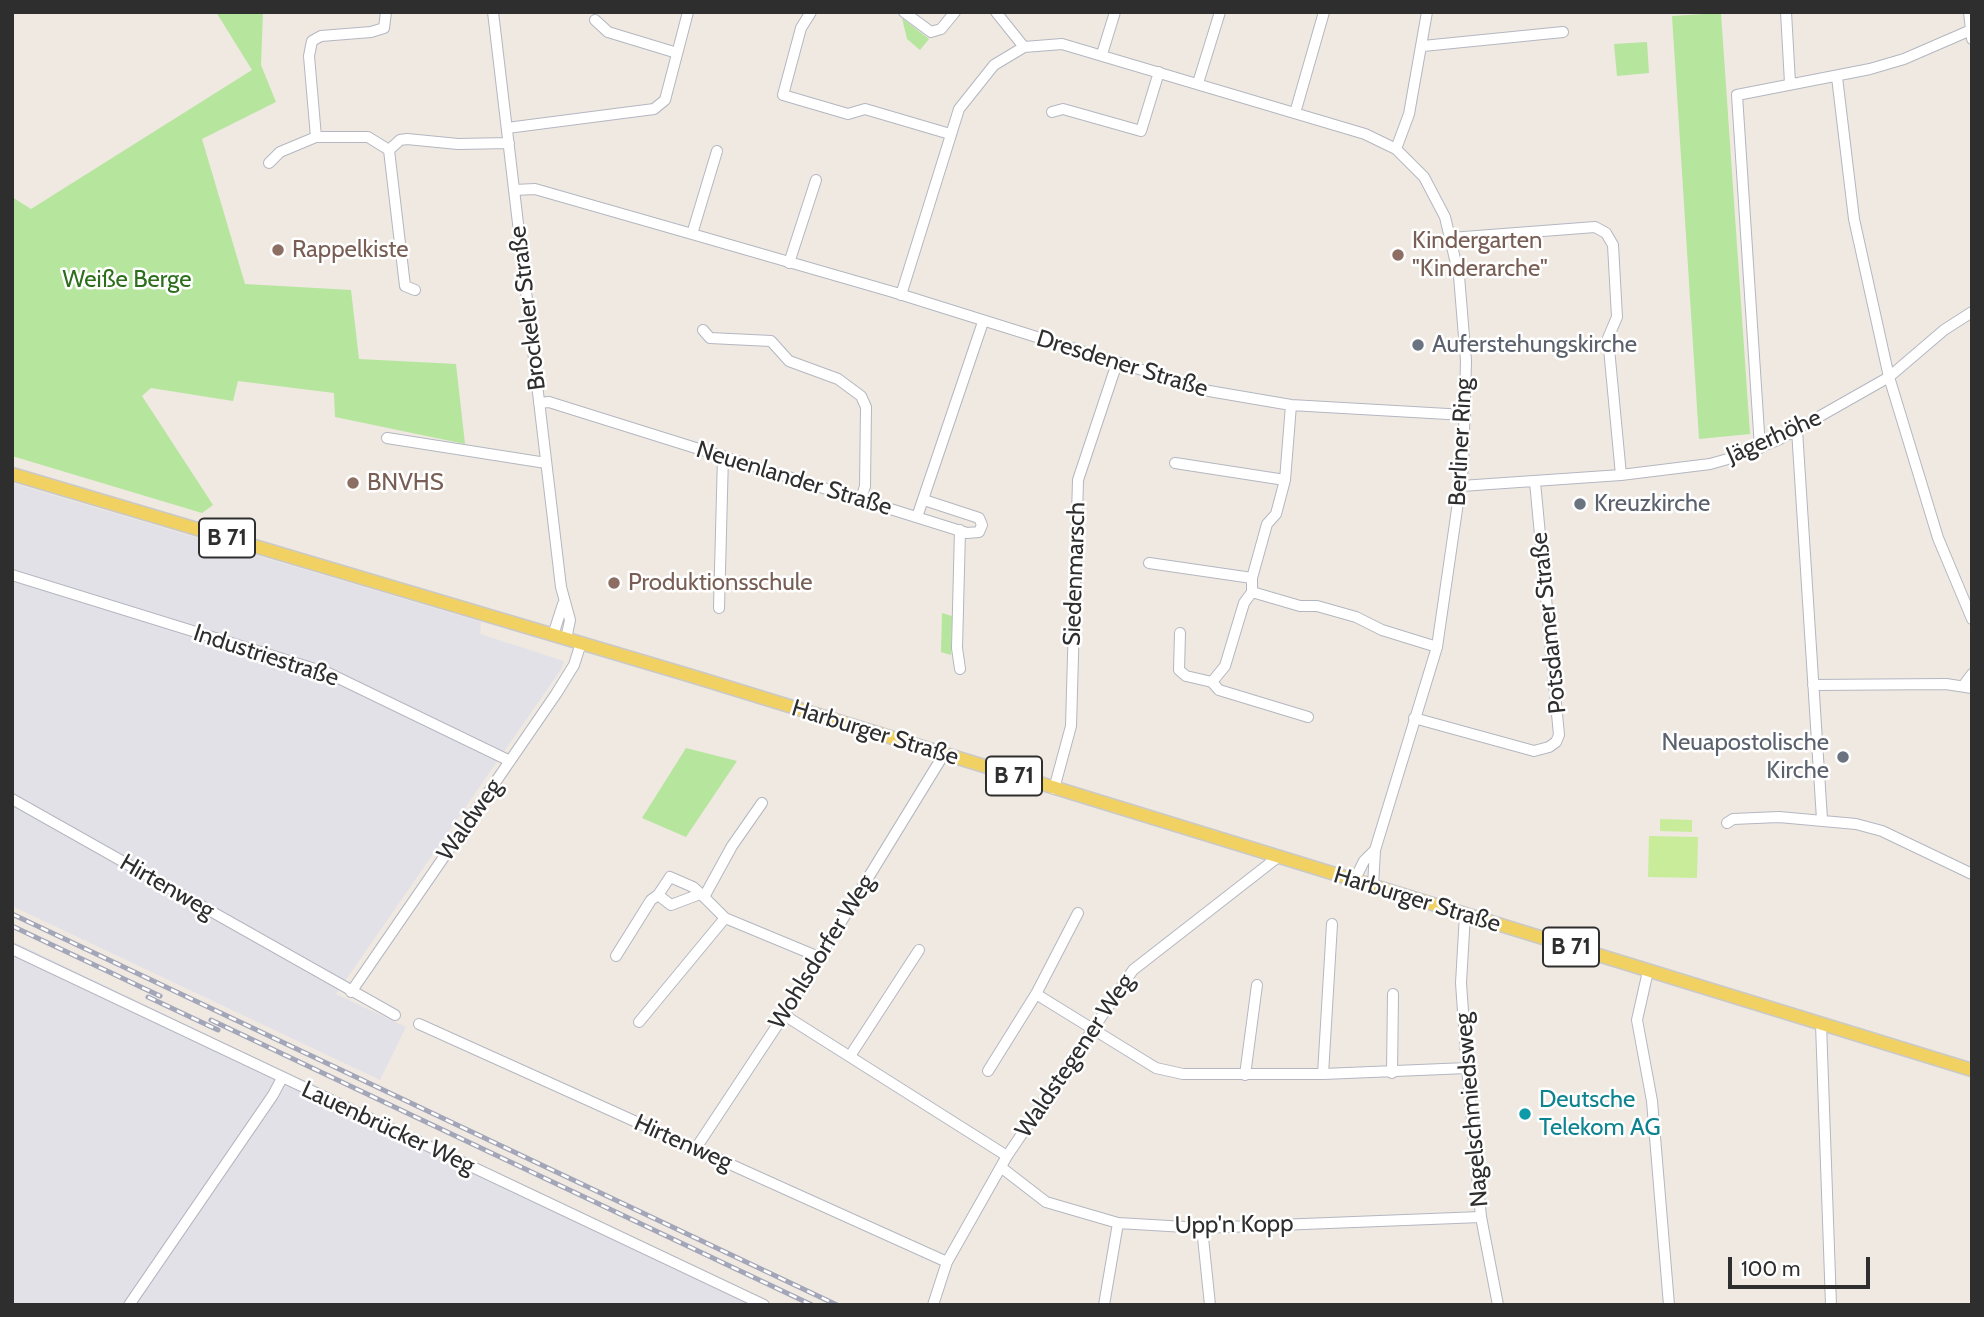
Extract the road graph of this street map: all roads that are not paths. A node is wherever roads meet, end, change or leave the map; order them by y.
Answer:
1 (386, 12) edge
2 (493, 12) edge
3 (688, 12) edge
4 (811, 12) edge
5 (904, 12) edge
6 (955, 12) edge
7 (996, 12) edge
8 (1115, 12) edge
9 (1220, 12) edge
10 (1324, 12) edge
11 (1427, 12) edge
12 (1786, 12) edge
13 (1969, 12) edge
14 (595, 20) dead end
15 (1563, 32) dead end
16 (1971, 34) edge
17 (1024, 47) junction
18 (1423, 47) junction
19 (677, 53) junction
20 (1102, 54) junction
21 (1159, 72) junction
22 (1837, 78) junction
23 (1198, 83) junction
24 (1790, 83) junction
25 (1052, 112) dead end
26 (1295, 113) junction
27 (507, 128) junction
28 (950, 134) junction
29 (316, 137) junction
30 (509, 143) junction
31 (389, 149) junction
32 (1395, 149) junction
33 (717, 151) dead end
34 (269, 163) dead end
35 (816, 180) dead end
36 (514, 190) junction
37 (692, 234) junction
38 (1451, 238) junction
39 (789, 263) junction
40 (415, 290) dead end
41 (901, 295) junction
42 (1972, 312) edge
43 (983, 323) junction
44 (703, 330) dead end
45 (1117, 363) junction
46 (1889, 377) junction
47 (539, 403) junction
48 (1292, 405) junction
49 (1465, 415) junction
50 (1797, 430) junction
51 (387, 438) dead end
52 (1760, 448) junction
53 (723, 456) junction
54 (546, 463) junction
55 (1175, 463) dead end
56 (12, 474) edge
57 (1621, 475) junction
58 (1285, 480) junction
59 (1535, 481) junction
60 (1461, 486) junction
61 (861, 499) junction
62 (924, 500) junction
63 (917, 517) junction
64 (960, 530) junction
65 (1149, 563) dead end
66 (12, 575) edge
67 (1252, 578) junction
68 (1252, 592) junction
69 (719, 608) dead end
70 (1972, 619) edge
71 (1180, 633) dead end
72 (559, 637) junction
73 (581, 643) junction
74 (1437, 647) junction
75 (960, 669) dead end
76 (1972, 674) edge
77 (1212, 682) junction
78 (1813, 685) junction
79 (1968, 687) edge
80 (1308, 717) dead end
81 (1414, 718) junction
82 (944, 754) junction
83 (510, 761) junction
84 (1054, 789) junction
85 (12, 799) edge
86 (762, 803) dead end
87 (1822, 819) junction
88 (1727, 823) dead end
89 (1375, 850) junction
90 (1278, 857) junction
91 (1972, 874) edge
92 (1354, 881) junction
93 (1373, 886) junction
94 (658, 895) junction
95 (702, 895) junction
96 (1078, 913) dead end
97 (1465, 914) junction
98 (725, 918) junction
99 (1332, 923) dead end
100 (12, 949) edge
101 (919, 950) dead end
102 (617, 956) dead end
103 (819, 957) junction
104 (1648, 971) junction
105 (1257, 985) dead end
106 (351, 992) junction
107 (1036, 994) junction
108 (1393, 994) dead end
109 (395, 1015) dead end
110 (784, 1015) junction
111 (639, 1022) dead end
112 (419, 1024) dead end
113 (1821, 1024) junction
114 (1094, 1030) junction
115 (850, 1055) junction
116 (1467, 1068) junction
117 (1972, 1070) edge
118 (988, 1071) dead end
119 (1392, 1073) junction
120 (1323, 1074) junction
121 (1245, 1075) junction
122 (282, 1078) junction
123 (696, 1148) junction
124 (1007, 1156) junction
125 (1002, 1168) junction
126 (1481, 1217) junction
127 (1118, 1223) junction
128 (1202, 1228) junction
129 (947, 1262) junction
130 (129, 1305) edge
131 (764, 1305) edge
132 (933, 1305) edge
133 (1104, 1305) edge
134 (1210, 1305) edge
135 (1497, 1305) edge
136 (1669, 1305) edge
137 (1832, 1305) edge

1 - 29 street
2 - 27 street, Brockeler Straße
3 - 19 street
4 - 28 street
5 - 6 street
7 - 17 street
8 - 20 street
9 - 23 street
10 - 26 street
11 - 18 street
12 - 24 street
13 - 16 street
14 - 19 street
15 - 18 street
16 - 22 street
17 - 20 street, Berliner Ring
17 - 28 street, Berliner Ring
18 - 32 street
19 - 27 street
20 - 21 street, Berliner Ring
21 - 23 street, Berliner Ring
21 - 25 street
22 - 24 street
22 - 46 street
23 - 26 street, Berliner Ring
24 - 52 street
26 - 32 street, Berliner Ring
27 - 30 street, Brockeler Straße
28 - 41 street, Berliner Ring
29 - 31 street
29 - 34 street
30 - 31 street
30 - 36 street, Brockeler Straße
31 - 40 street
32 - 38 street, Berliner Ring
33 - 37 street
35 - 39 street
36 - 37 street, Dresdener Straße
36 - 47 street, Brockeler Straße
37 - 39 street, Dresdener Straße
38 - 49 street, Berliner Ring
38 - 57 street
39 - 41 street, Dresdener Straße
41 - 43 street, Dresdener Straße
42 - 46 street, Jägerhöhe
43 - 45 street, Dresdener Straße
43 - 62 street
44 - 61 street
45 - 48 street, Dresdener Straße
45 - 84 street, Siedenmarsch
46 - 50 street, Jägerhöhe
46 - 70 street
47 - 53 street, Neuenlander Straße
47 - 54 street, Brockeler Straße
48 - 49 street, Dresdener Straße
48 - 58 street
49 - 60 street, Berliner Ring
50 - 52 street, Jägerhöhe
50 - 78 street
51 - 54 street
52 - 57 street, Jägerhöhe
53 - 61 street, Neuenlander Straße
53 - 69 street
54 - 72 street, Brockeler Straße
55 - 58 street
56 - 72 main road, Harburger Straße / B 71
57 - 59 street, Jägerhöhe
58 - 67 street
59 - 60 street, Jägerhöhe
59 - 81 street, Potsdamer Straße
60 - 74 street, Berliner Ring
61 - 63 street, Neuenlander Straße
62 - 63 street
62 - 64 street, Neuenlander Straße
63 - 64 street, Neuenlander Straße
64 - 75 street
65 - 67 street
66 - 83 street, Industriestraße
67 - 68 street
68 - 74 street
68 - 77 street
71 - 77 street
72 - 73 main road, Harburger Straße / B 71
73 - 82 main road, Harburger Straße / B 71
73 - 83 street, Waldweg
74 - 81 street, Berliner Ring
76 - 79 street
77 - 80 street
78 - 79 street
78 - 87 street
81 - 89 street, Berliner Ring
82 - 84 main road, Harburger Straße / B 71
82 - 103 street, Wohlsdorfer Weg
83 - 106 street, Waldweg
84 - 90 main road, Harburger Straße / B 71
85 - 106 street, Hirtenweg
86 - 95 street
87 - 88 street
87 - 91 street
89 - 92 street, Berliner Ring
89 - 93 street, Berliner Ring
90 - 92 main road, Harburger Straße / B 71
90 - 114 street, Waldstegener Weg
92 - 93 main road, Harburger Straße / B 71
93 - 97 main road, Harburger Straße / B 71
94 - 95 street
94 - 95 street
94 - 102 street
95 - 98 street
96 - 107 street
97 - 104 main road, Harburger Straße / B 71
97 - 116 street, Nagelschmiedsweg
98 - 103 street
98 - 111 street
99 - 120 street
100 - 122 street, Lauenbrücker Weg
101 - 115 street
103 - 110 street, Wohlsdorfer Weg
104 - 113 main road, Harburger Straße / B 71
104 - 136 street
105 - 121 street
106 - 109 street, Hirtenweg
107 - 114 street
107 - 118 street
108 - 119 street
110 - 115 street
110 - 123 street, Wohlsdorfer Weg
112 - 123 street, Hirtenweg
113 - 117 main road, Harburger Straße / B 71
113 - 137 street
114 - 121 street
114 - 124 street, Waldstegener Weg
115 - 124 street
116 - 119 street
116 - 126 street, Nagelschmiedsweg
119 - 120 street
120 - 121 street
122 - 130 street
122 - 131 street, Lauenbrücker Weg
123 - 129 street, Hirtenweg
124 - 125 street, Waldstegener Weg
125 - 127 street, Upp'n Kopp
125 - 129 street, Waldstegener Weg
126 - 128 street, Upp'n Kopp
126 - 135 street, Nagelschmiedsweg
127 - 128 street, Upp'n Kopp
127 - 133 street
128 - 134 street
129 - 132 street, Waldstegener Weg

